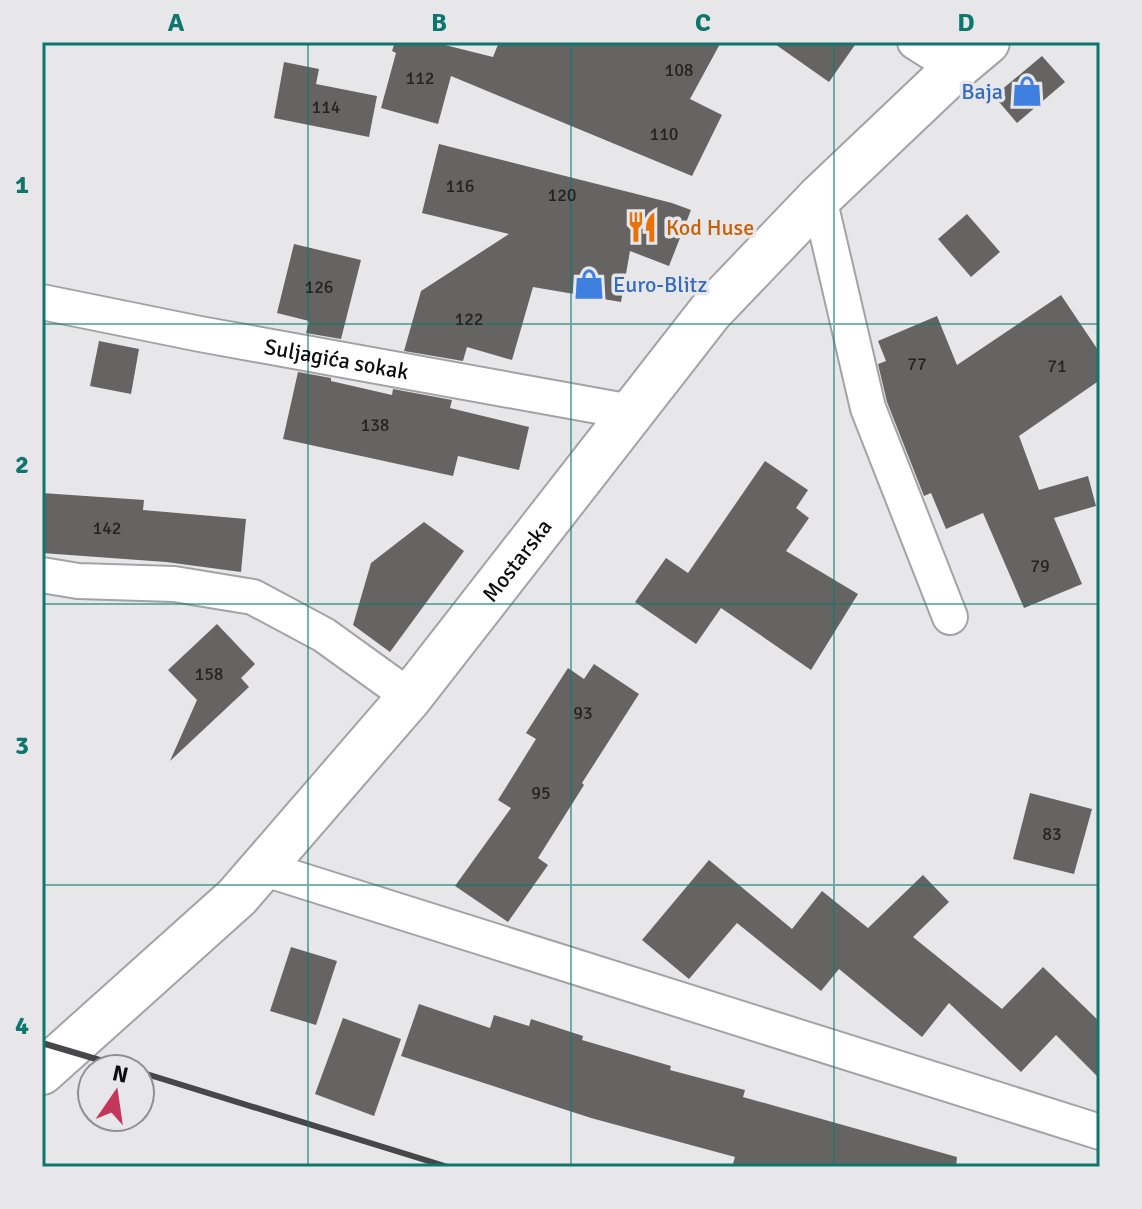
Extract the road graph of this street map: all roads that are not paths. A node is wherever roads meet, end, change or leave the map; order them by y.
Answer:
1 (915, 42) edge
2 (972, 55) edge
3 (819, 198) junction
4 (42, 302) edge
5 (631, 412) junction
6 (42, 575) edge
7 (950, 617) dead end
8 (410, 697) junction
9 (262, 868) junction
10 (42, 1072) edge
11 (1100, 1132) edge

1 - 2 street
2 - 3 main road, Mostarska
3 - 5 main road, Mostarska
3 - 7 street
4 - 5 street, Suljagića sokak
5 - 8 main road, Mostarska
6 - 8 street
8 - 9 main road, Mostarska
9 - 10 main road, Mostarska
9 - 11 street

